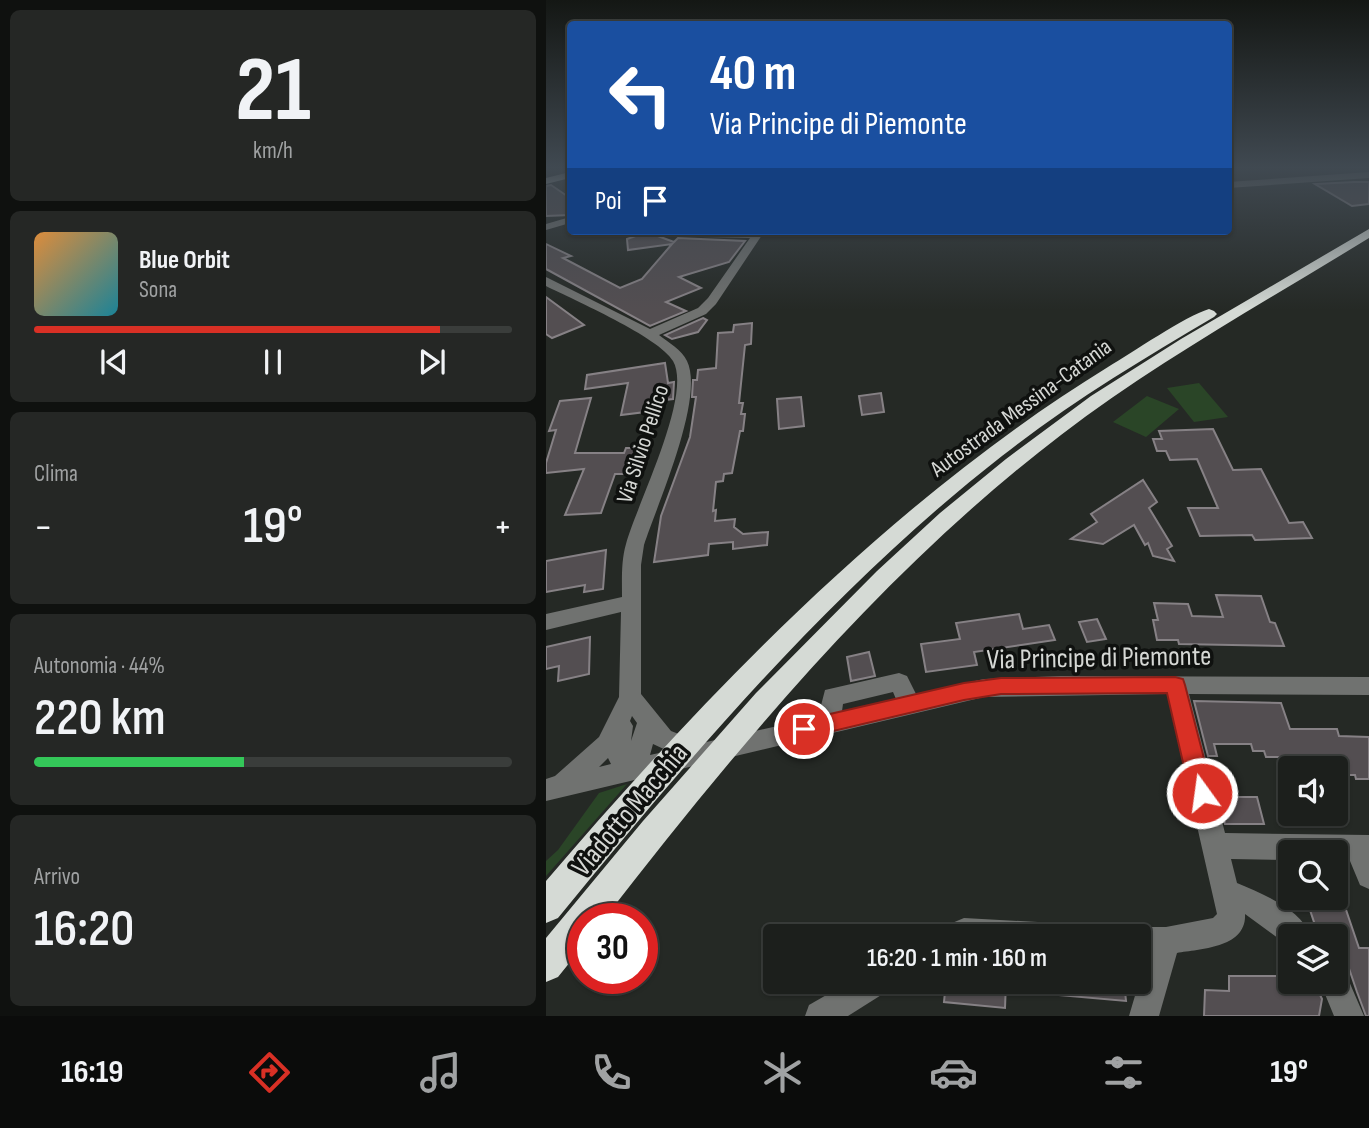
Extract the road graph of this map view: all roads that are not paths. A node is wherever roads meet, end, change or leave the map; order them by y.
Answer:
1 (1369, 220) edge
2 (567, 221) edge
3 (546, 227) edge
4 (1369, 233) edge
5 (757, 235) edge
6 (546, 281) edge
7 (648, 335) junction
8 (633, 602) junction
9 (546, 622) edge
10 (1175, 685) junction
11 (1369, 686) edge
12 (754, 694) junction
13 (626, 705) junction
14 (648, 723) junction
15 (710, 752) junction
16 (630, 771) junction
17 (552, 789) edge
18 (1215, 846) junction
19 (1364, 848) edge
20 (1369, 876) edge
21 (1227, 893) junction
22 (546, 906) edge
23 (1282, 924) edge
24 (1153, 941) edge
25 (546, 965) edge
26 (856, 994) edge
27 (1340, 994) edge
28 (820, 1016) edge
29 (1144, 1016) edge
30 (1349, 1016) edge

1 - 12 highway, Autostrada Messina-Catania
2 - 3 street
4 - 12 highway, Autostrada Messina-Catania
5 - 7 street
6 - 7 street, Via Silvio Pellico
7 - 8 street, Via Silvio Pellico
8 - 9 street
8 - 13 street, Via Silvio Pellico
10 - 11 street, Via Principe di Piemonte
10 - 15 street, Via Principe di Piemonte
10 - 18 street
12 - 22 highway, Viadotto Macchia
12 - 25 highway, Viadotto Macchia
13 - 14 street
13 - 16 street, Via Silvio Pellico
13 - 17 street
14 - 15 street
14 - 16 street
15 - 16 street, Via Principe di Piemonte
16 - 17 street, Via Principe di Piemonte
18 - 19 street
18 - 21 street
19 - 20 street
21 - 23 street
21 - 24 street
24 - 29 street
26 - 28 street
27 - 30 street

